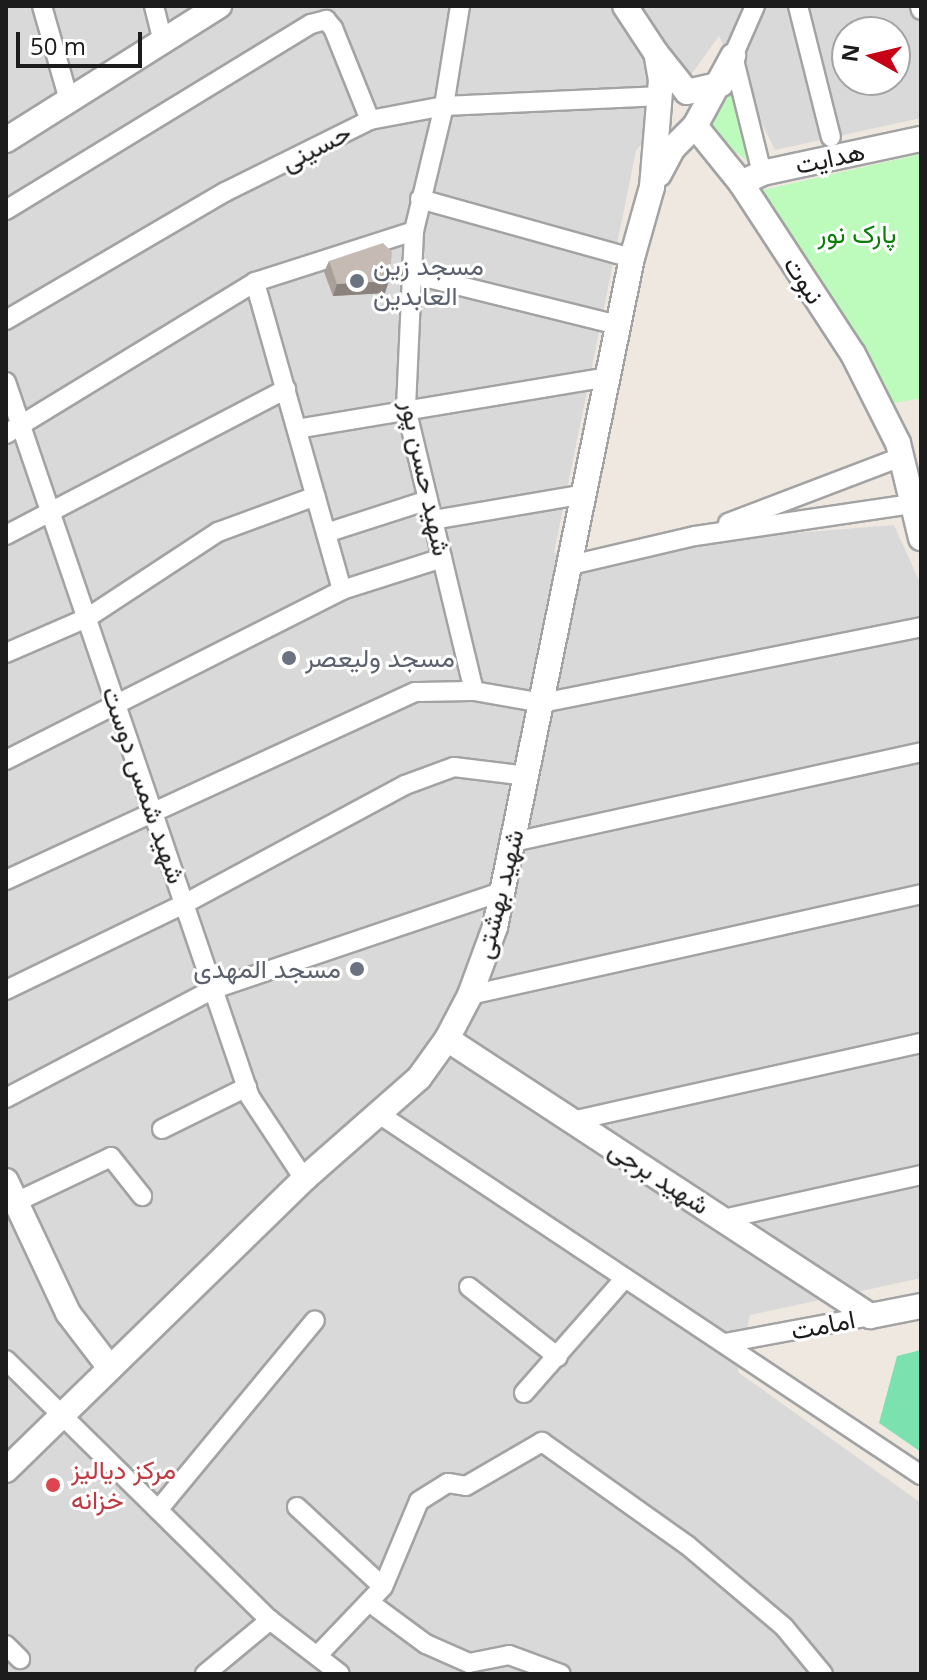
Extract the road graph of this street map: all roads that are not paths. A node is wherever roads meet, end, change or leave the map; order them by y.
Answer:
1 (42, 6) edge
2 (154, 6) edge
3 (219, 6) edge
4 (460, 6) edge
5 (625, 6) edge
6 (755, 6) edge
7 (798, 6) edge
8 (163, 41) junction
9 (656, 53) junction
10 (733, 56) junction
11 (721, 84) junction
12 (662, 96) junction
13 (69, 100) junction
14 (444, 106) junction
15 (370, 120) junction
16 (695, 126) junction
17 (831, 137) dead end
18 (921, 139) edge
19 (6, 140) edge
20 (752, 178) junction
21 (652, 187) junction
22 (420, 199) junction
23 (6, 210) edge
24 (414, 231) junction
25 (632, 258) junction
26 (412, 274) junction
27 (255, 282) junction
28 (6, 320) edge
29 (618, 325) junction
30 (608, 377) junction
31 (6, 382) edge
32 (286, 389) junction
33 (406, 408) junction
34 (297, 429) junction
35 (14, 431) edge
36 (907, 446) edge
37 (585, 494) junction
38 (316, 496) junction
39 (428, 500) junction
40 (912, 504) junction
41 (51, 514) junction
42 (433, 520) junction
43 (326, 533) junction
44 (6, 535) edge
45 (695, 536) junction
46 (921, 538) edge
47 (442, 558) junction
48 (571, 565) junction
49 (342, 590) junction
50 (87, 618) junction
51 (921, 627) edge
52 (6, 653) edge
53 (474, 691) junction
54 (542, 703) junction
55 (117, 706) junction
56 (921, 752) edge
57 (6, 760) edge
58 (527, 776) junction
59 (152, 809) junction
60 (513, 842) junction
61 (6, 880) edge
62 (503, 891) junction
63 (921, 894) edge
64 (184, 904) junction
65 (214, 989) junction
66 (6, 990) edge
67 (470, 995) junction
68 (447, 1039) junction
69 (921, 1043) edge
70 (247, 1087) junction
71 (6, 1098) edge
72 (379, 1114) junction
73 (572, 1121) junction
74 (162, 1129) dead end
75 (921, 1175) edge
76 (304, 1179) junction
77 (11, 1192) edge
78 (142, 1196) dead end
79 (723, 1219) junction
80 (625, 1278) junction
81 (469, 1287) dead end
82 (921, 1306) edge
83 (870, 1316) junction
84 (315, 1320) dead end
85 (725, 1343) junction
86 (558, 1357) junction
87 (6, 1360) edge
88 (110, 1368) junction
89 (524, 1393) dead end
90 (62, 1415) junction
91 (6, 1470) edge
92 (921, 1475) edge
93 (297, 1507) dead end
94 (158, 1510) junction
95 (383, 1587) junction
96 (369, 1602) junction
97 (270, 1620) junction
98 (6, 1645) edge
99 (20, 1659) dead end
100 (331, 1668) edge
101 (205, 1674) edge
102 (561, 1674) edge
103 (823, 1674) edge

1 - 13 street
2 - 8 street
3 - 8 street
4 - 14 street, شهید حسن پور
5 - 9 street, شهید بهشتی
6 - 10 street
7 - 17 street
8 - 13 street
9 - 11 street, شهید بهشتی
9 - 12 street, شهید بهشتی
10 - 11 street, شهید بهشتی
10 - 20 street
11 - 16 street, شهید بهشتی
12 - 14 street, حسینی
12 - 21 street, شهید بهشتی
13 - 19 street
14 - 15 street, حسینی
14 - 22 street, شهید حسن پور
15 - 23 street
15 - 28 street, حسینی
16 - 20 street, نبوت
16 - 21 street, شهید بهشتی
18 - 20 street, هدایت
20 - 36 street, نبوت
21 - 25 street, شهید بهشتی
22 - 24 street, شهید حسن پور
22 - 25 street
24 - 26 street, شهید حسن پور
24 - 27 street
25 - 29 street, شهید بهشتی
26 - 29 street
26 - 33 street, شهید حسن پور
27 - 32 street
27 - 35 street
29 - 30 street, شهید بهشتی
30 - 33 street
30 - 37 street, شهید بهشتی
31 - 35 street, شهید شمس دوست
32 - 34 street
32 - 41 street
33 - 34 street
33 - 39 street, شهید حسن پور
34 - 38 street
35 - 41 street, شهید شمس دوست
36 - 40 street, نبوت
36 - 45 street
37 - 42 street
37 - 48 street, شهید بهشتی
38 - 43 street
38 - 50 street
39 - 42 street, شهید حسن پور
39 - 43 street
40 - 45 street
40 - 46 street, نبوت
41 - 44 street
41 - 50 street, شهید شمس دوست
42 - 47 street, شهید حسن پور
43 - 49 street
45 - 48 street
47 - 49 street
47 - 53 street, شهید حسن پور
48 - 54 street, شهید بهشتی
49 - 55 street
50 - 52 street
50 - 55 street, شهید شمس دوست
51 - 54 street
53 - 54 street
53 - 59 street
54 - 58 street, شهید بهشتی
55 - 57 street
55 - 59 street, شهید شمس دوست
56 - 60 street
58 - 60 street, شهید بهشتی
58 - 64 street
59 - 61 street
59 - 64 street, شهید شمس دوست
60 - 62 street, شهید بهشتی
62 - 65 street
62 - 67 street, شهید بهشتی
63 - 67 street
64 - 65 street, شهید شمس دوست
64 - 66 street
65 - 70 street, شهید شمس دوست
65 - 71 street
67 - 68 street, شهید بهشتی
68 - 72 street, شهید بهشتی
68 - 73 street, شهید برجی
69 - 73 street
70 - 74 street
70 - 76 street, شهید شمس دوست
72 - 76 street, شهید بهشتی
72 - 80 street
73 - 79 street, شهید برجی
75 - 79 street
76 - 88 street, شهید بهشتی
77 - 78 street
77 - 88 street
79 - 83 street, شهید برجی
80 - 85 street
80 - 86 street
81 - 86 street
82 - 83 street, امامت
83 - 85 street, امامت
84 - 94 street
85 - 92 street
86 - 89 street
87 - 90 street
88 - 90 street, شهید بهشتی
90 - 91 street, شهید بهشتی
90 - 94 street
93 - 95 street
94 - 97 street
95 - 96 street
95 - 103 street
96 - 100 street
96 - 102 street
97 - 100 street
97 - 101 street
98 - 99 street

